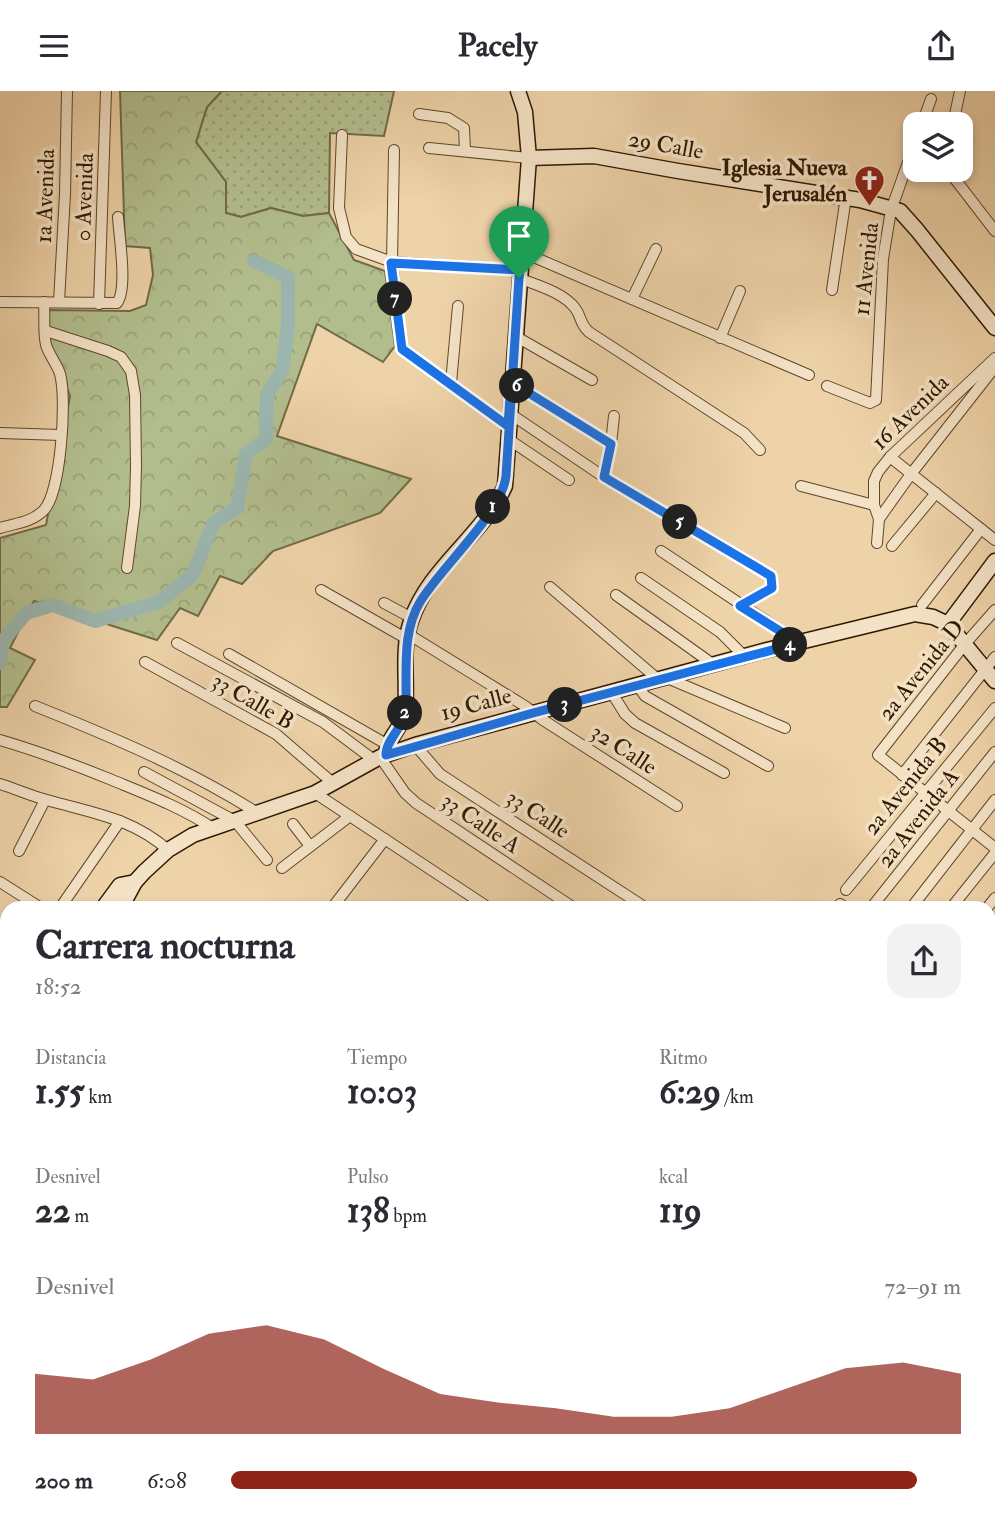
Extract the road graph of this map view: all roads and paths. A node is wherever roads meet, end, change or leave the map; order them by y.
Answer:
1 (67, 91) edge
2 (106, 91) edge
3 (518, 91) edge
4 (960, 91) edge
5 (931, 99) dead end
6 (926, 112) edge
7 (956, 112) edge
8 (419, 114) dead end
9 (342, 135) dead end
10 (429, 148) dead end
11 (394, 151) dead end
12 (465, 151) junction
13 (529, 158) junction
14 (903, 176) edge
15 (957, 182) edge
16 (846, 197) junction
17 (891, 210) junction
18 (118, 217) dead end
19 (995, 231) edge
20 (656, 249) dead end
21 (522, 252) junction
22 (391, 263) junction
23 (519, 274) junction
24 (832, 290) dead end
25 (740, 291) dead end
26 (632, 299) junction
27 (0, 302) edge
28 (44, 302) junction
29 (60, 302) junction
30 (99, 304) junction
31 (458, 306) dead end
32 (995, 328) edge
33 (46, 331) junction
34 (515, 336) junction
35 (720, 338) junction
36 (995, 341) edge
37 (995, 358) edge
38 (995, 367) edge
39 (809, 375) dead end
40 (592, 380) dead end
41 (511, 382) junction
42 (451, 383) junction
43 (827, 386) dead end
44 (614, 416) dead end
45 (508, 426) junction
46 (0, 433) edge
47 (61, 435) junction
48 (611, 444) junction
49 (760, 450) dead end
50 (890, 457) junction
51 (911, 474) junction
52 (604, 477) junction
53 (569, 480) dead end
54 (801, 486) dead end
55 (936, 493) junction
56 (874, 505) junction
57 (879, 519) junction
58 (0, 528) edge
59 (981, 529) junction
60 (995, 540) edge
61 (877, 543) dead end
62 (892, 546) dead end
63 (661, 551) dead end
64 (995, 561) edge
65 (127, 568) dead end
66 (641, 578) dead end
67 (550, 587) dead end
68 (321, 590) dead end
69 (616, 595) dead end
70 (384, 603) dead end
71 (922, 605) dead end
72 (740, 606) junction
73 (995, 610) edge
74 (412, 618) junction
75 (948, 624) junction
76 (407, 636) junction
77 (177, 643) dead end
78 (799, 643) junction
79 (965, 644) junction
80 (229, 654) dead end
81 (744, 656) junction
82 (145, 662) dead end
83 (991, 663) edge
84 (714, 665) junction
85 (664, 679) junction
86 (995, 681) edge
87 (638, 686) junction
88 (612, 693) junction
89 (35, 706) dead end
90 (995, 708) edge
91 (533, 713) junction
92 (785, 728) dead end
93 (0, 740) edge
94 (415, 745) junction
95 (995, 752) edge
96 (382, 754) junction
97 (768, 766) dead end
98 (144, 772) dead end
99 (724, 773) dead end
100 (902, 775) junction
101 (0, 784) edge
102 (334, 784) junction
103 (924, 792) junction
104 (315, 793) junction
105 (45, 800) junction
106 (995, 800) edge
107 (677, 806) dead end
108 (948, 811) junction
109 (256, 812) junction
110 (350, 816) junction
111 (120, 821) junction
112 (235, 821) junction
113 (293, 824) dead end
114 (214, 829) junction
115 (971, 829) junction
116 (385, 839) junction
117 (310, 846) junction
118 (995, 848) edge
119 (168, 850) junction
120 (19, 851) dead end
121 (995, 853) edge
122 (267, 860) dead end
123 (282, 868) dead end
124 (0, 881) edge
125 (135, 883) junction
126 (846, 890) dead end
127 (30, 901) edge
128 (66, 901) edge
129 (108, 901) edge
130 (125, 901) edge
131 (337, 901) edge
132 (478, 901) edge
133 (563, 901) edge
134 (635, 901) edge
135 (877, 901) edge
136 (916, 901) edge
137 (957, 901) edge
138 (0, 1443) edge
139 (0, 1465) edge

1 - 29 street, 1a Avenida
2 - 30 street, 0 Avenida
3 - 13 main road
4 - 7 street
5 - 6 street
8 - 12 street
9 - 22 street
10 - 12 street, 29 Calle
11 - 22 street
12 - 13 street, 29 Calle
13 - 16 main road, 29 Calle
13 - 21 main road
14 - 17 street, 11 Avenida
15 - 19 street
16 - 17 main road, 29 Calle
16 - 24 street
17 - 32 main road
17 - 36 main road
17 - 43 street, 11 Avenida
18 - 30 street
20 - 26 street
21 - 23 main road
21 - 26 street
22 - 23 street
22 - 42 street
23 - 34 main road
23 - 49 street
25 - 35 street
26 - 35 street
27 - 28 street
28 - 29 street
28 - 33 street
29 - 30 street
31 - 42 street
33 - 47 street
33 - 65 street
34 - 40 street
34 - 41 main road
35 - 39 street
37 - 50 street, 16 Avenida
38 - 51 street
41 - 45 main road
41 - 48 street
42 - 45 street
44 - 48 street
45 - 52 street
45 - 53 street
45 - 74 main road
46 - 47 street
47 - 58 street
48 - 52 street
50 - 51 street
50 - 56 street, 16 Avenida
51 - 55 street
51 - 57 street
52 - 72 street
54 - 56 street
55 - 59 street
55 - 62 street
56 - 57 street
57 - 61 street
59 - 60 street
59 - 71 street
63 - 72 street
64 - 75 main road
66 - 81 street
67 - 85 street
68 - 76 street, 32 Calle
69 - 84 street
70 - 74 street
72 - 78 street
73 - 79 street, 2a Avenida D
74 - 76 main road
75 - 78 main road, 19 Calle
75 - 79 main road
76 - 91 street, 32 Calle
76 - 96 main road
77 - 96 street, 33 Calle A
78 - 81 main road, 19 Calle
79 - 83 main road
79 - 100 street, 2a Avenida D
80 - 96 street
81 - 84 main road, 19 Calle
82 - 102 street, 33 Calle B
83 - 86 main road
83 - 100 street
84 - 85 main road, 19 Calle
85 - 87 main road, 19 Calle
85 - 92 street
87 - 88 main road, 19 Calle
87 - 97 street
88 - 91 main road, 19 Calle
88 - 99 street
89 - 109 street
90 - 103 street, 2a Avenida B
91 - 94 main road, 19 Calle
91 - 107 street, 32 Calle
93 - 114 street
94 - 96 main road, 19 Calle
94 - 134 street, 33 Calle
95 - 108 street, 2a Avenida A
96 - 102 main road, 19 Calle
96 - 133 street, 33 Calle A
98 - 112 street
100 - 103 street
101 - 105 street
102 - 104 main road, 19 Calle
103 - 108 street
103 - 126 street, 2a Avenida B
104 - 109 main road, 19 Calle
104 - 110 street
105 - 111 street
105 - 120 street
106 - 115 street
108 - 115 street
108 - 135 street, 2a Avenida A
109 - 112 main road, 19 Calle
110 - 116 street
110 - 117 street
111 - 119 street
111 - 128 street
112 - 114 main road, 19 Calle
112 - 122 street
113 - 117 street
114 - 119 main road, 19 Calle
115 - 118 street
115 - 136 street
116 - 131 street
116 - 132 street
117 - 123 street
119 - 125 main road, 19 Calle
121 - 137 street
124 - 127 street
125 - 129 main road, 19 Calle
125 - 130 main road
138 - 139 main road

